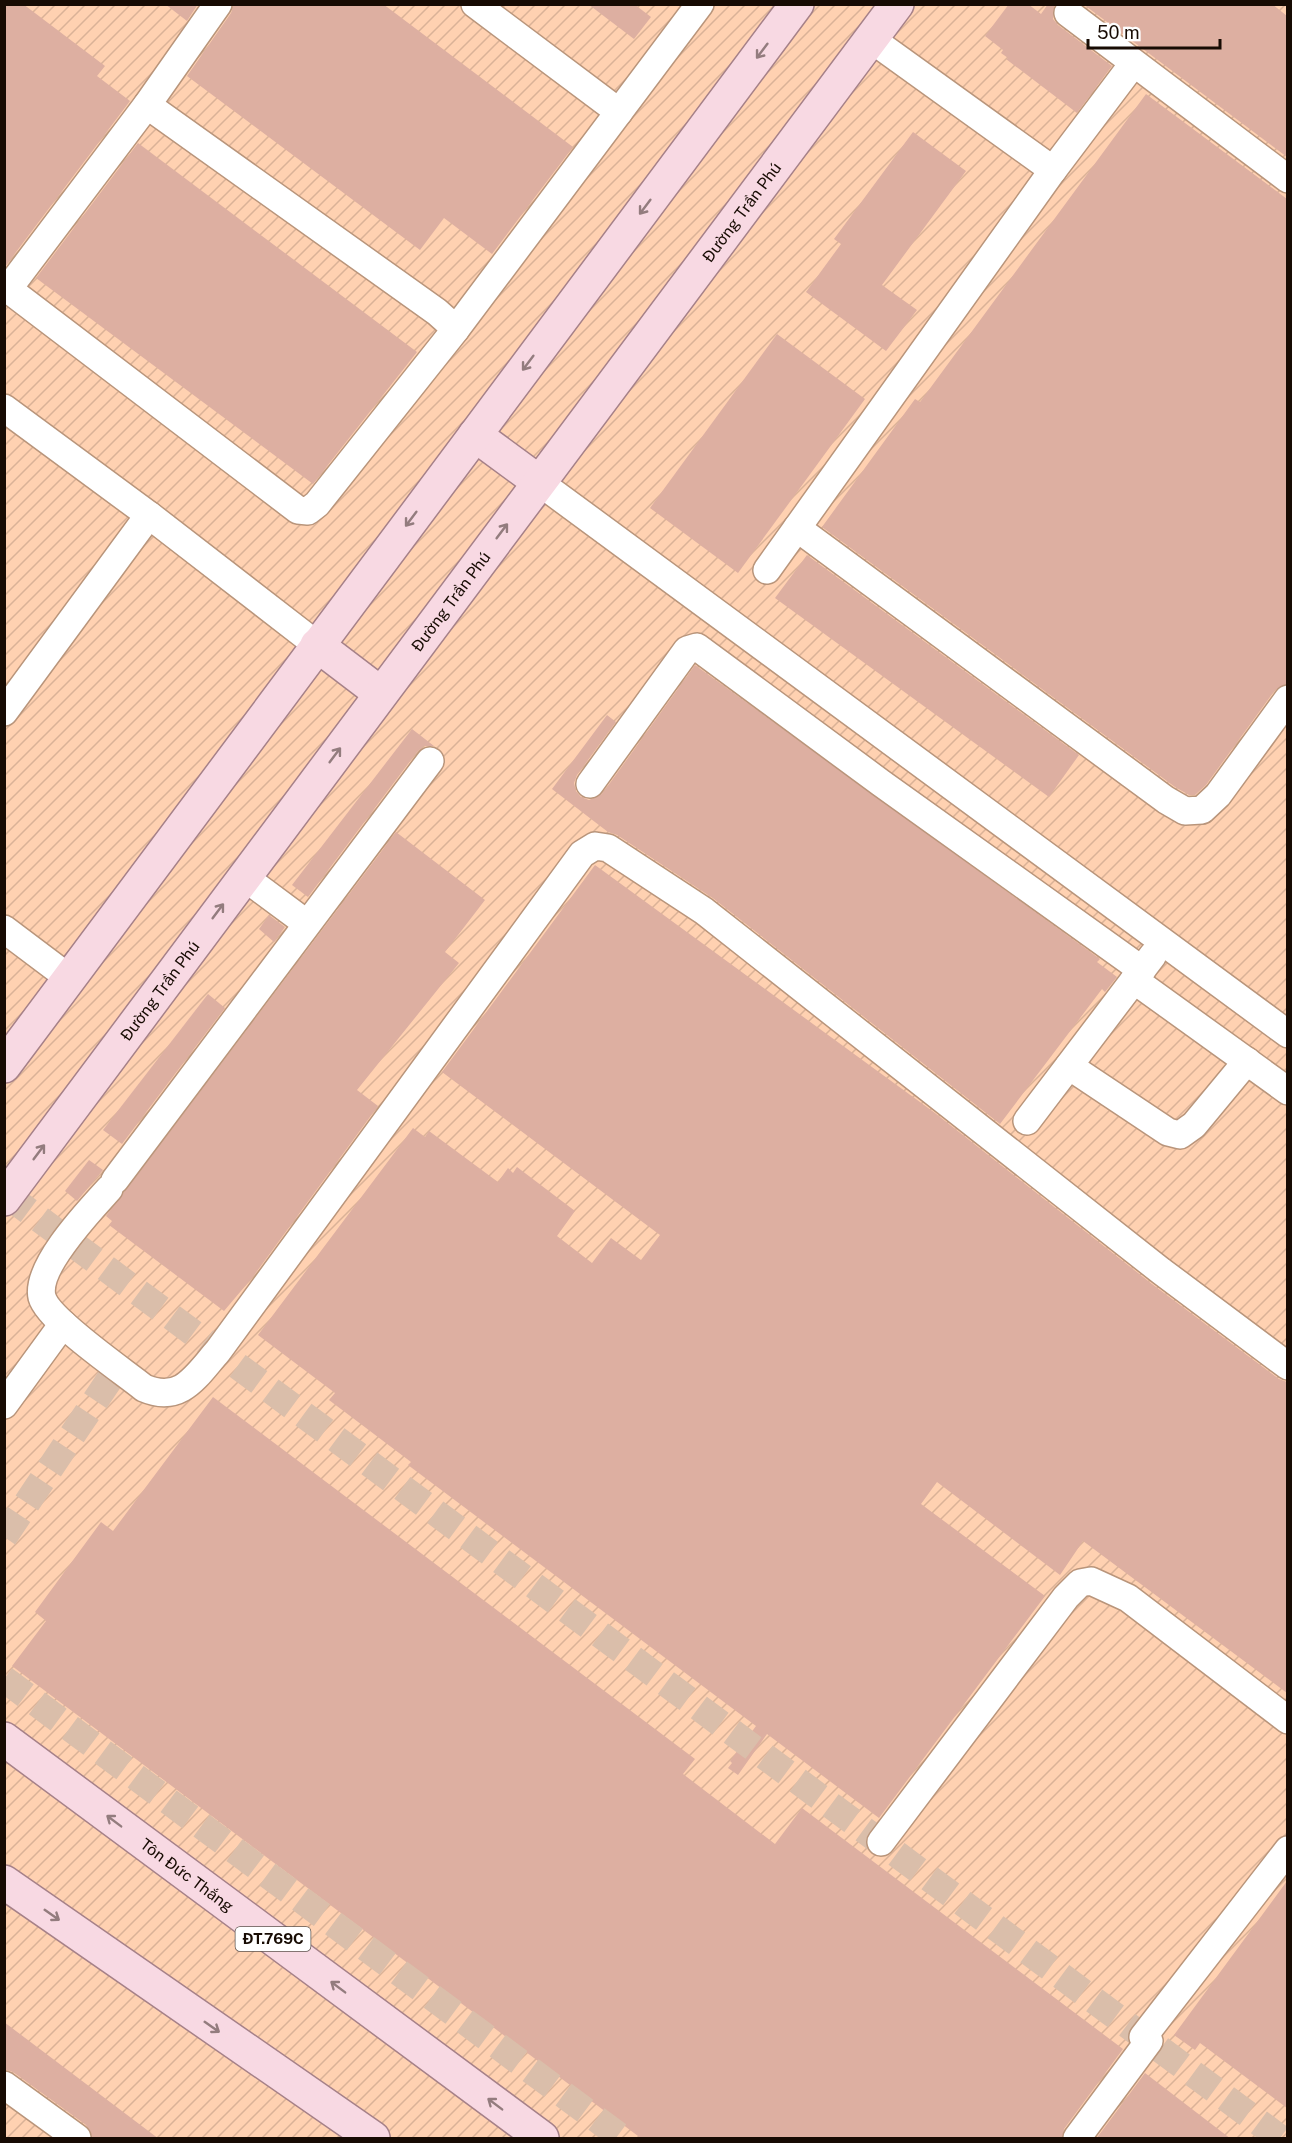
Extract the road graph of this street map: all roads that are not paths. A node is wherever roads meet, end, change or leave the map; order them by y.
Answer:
1 (218, 4) edge
2 (475, 4) edge
3 (700, 4) edge
4 (797, 4) edge
5 (897, 4) edge
6 (1068, 13) dead end
7 (872, 39) junction
8 (1133, 64) junction
9 (147, 105) junction
10 (619, 111) junction
11 (1053, 170) junction
12 (1287, 179) edge
13 (6, 287) edge
14 (456, 329) junction
15 (8, 419) edge
16 (475, 435) junction
17 (539, 482) junction
18 (149, 515) junction
19 (797, 528) junction
20 (767, 570) dead end
21 (317, 645) junction
22 (380, 693) junction
23 (1287, 699) edge
24 (4, 712) edge
25 (430, 761) dead end
26 (590, 784) dead end
27 (244, 877) junction
28 (306, 923) junction
29 (4, 929) edge
30 (1164, 941) junction
31 (1138, 975) junction
32 (69, 978) junction
33 (1287, 1034) edge
34 (1246, 1061) junction
35 (4, 1066) edge
36 (1068, 1066) junction
37 (1287, 1090) edge
38 (1027, 1121) dead end
39 (4, 1199) edge
40 (63, 1324) junction
41 (1287, 1366) edge
42 (4, 1405) edge
43 (1287, 1720) edge
44 (4, 1739) edge
45 (881, 1842) dead end
46 (1287, 1850) edge
47 (4, 1882) edge
48 (4, 2085) edge
49 (532, 2136) edge
50 (77, 2139) edge
51 (373, 2139) edge
52 (1077, 2139) edge

1 - 9 street
2 - 10 street
3 - 10 street
4 -> 16 main road
5 - 7 main road, Đường Trần Phú
6 - 8 street
7 - 11 street
7 - 17 main road, Đường Trần Phú
8 - 11 street
8 - 12 street
9 - 13 street
9 - 14 street
10 - 14 street
11 - 19 street
13 - 14 street
15 - 18 street
16 - 17 main road
16 -> 21 main road
22 -> 17 main road, Đường Trần Phú
17 - 30 street
18 - 21 street
18 - 24 street
19 - 20 street
19 - 23 street
21 - 22 main road
21 - 32 main road
27 -> 22 main road, Đường Trần Phú
25 - 28 street
26 - 31 street
27 - 28 street
39 -> 27 main road, Đường Trần Phú
28 - 40 street
29 - 32 street
30 - 31 street
30 - 33 street
31 - 34 street
31 - 36 street
32 - 35 main road
34 - 36 street
34 - 37 street
36 - 38 street
40 - 41 street
40 - 42 street
43 - 45 street
49 -> 44 main road, Tôn Đức Thắng / ĐT.769C
46 - 52 street
47 -> 51 main road
48 - 50 street

